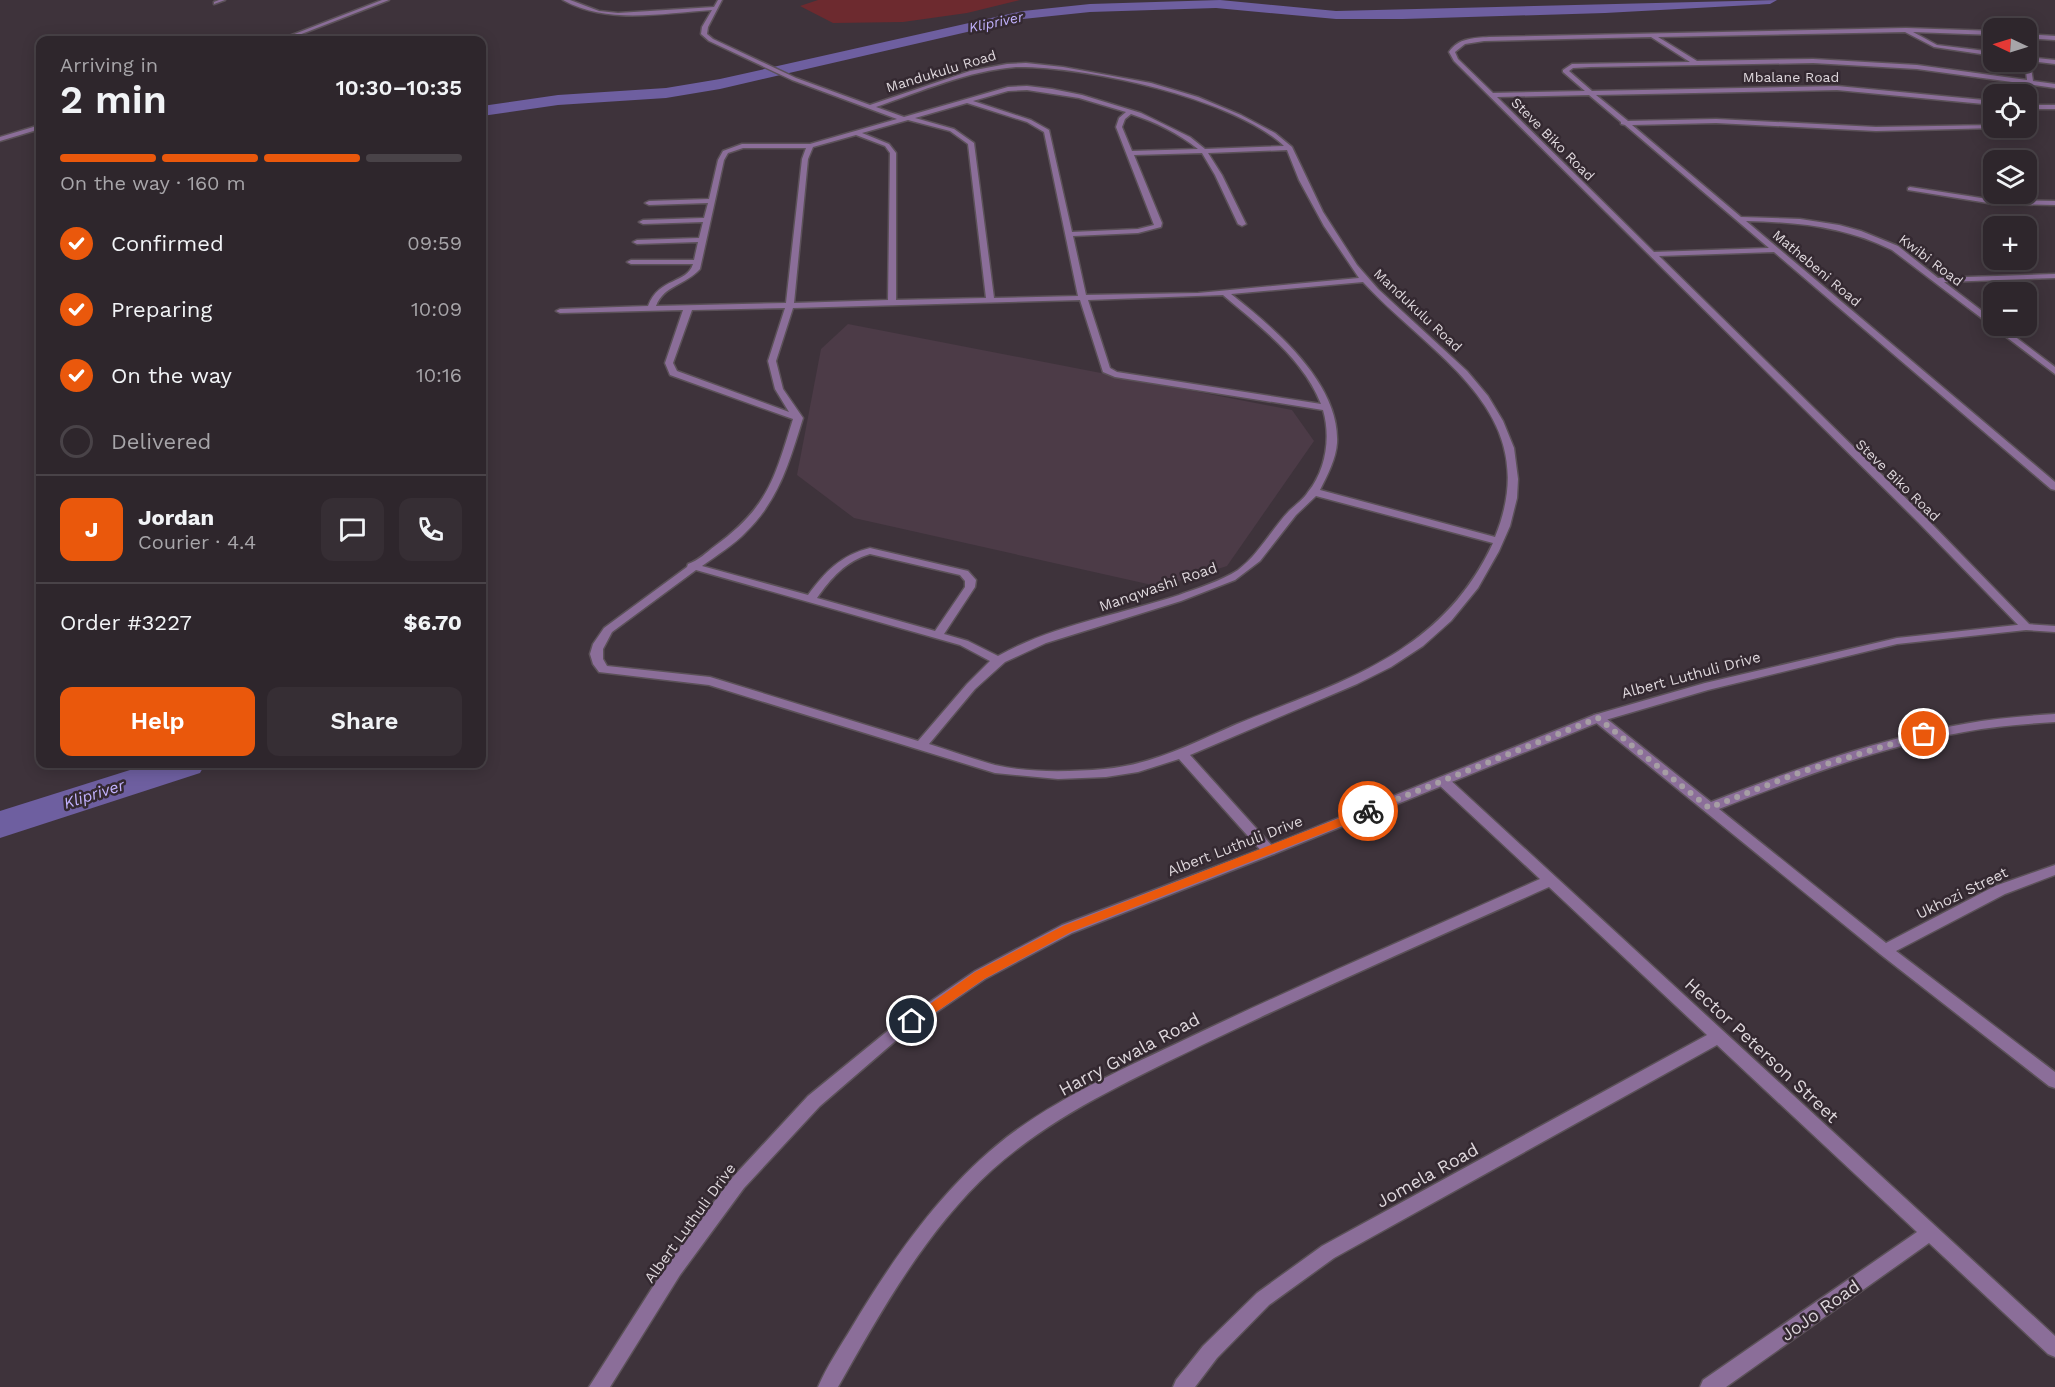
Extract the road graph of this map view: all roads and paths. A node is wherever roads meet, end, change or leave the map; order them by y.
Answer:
1 (222, 0) edge
2 (387, 0) edge
3 (565, 0) edge
4 (720, 0) edge
5 (216, 3) dead end
6 (715, 8) junction
7 (1906, 30) junction
8 (1983, 33) edge
9 (292, 36) edge
10 (1653, 36) junction
11 (2037, 37) edge
12 (2055, 38) edge
13 (1983, 52) edge
14 (2037, 60) edge
15 (2055, 62) edge
16 (1696, 63) junction
17 (2029, 72) edge
18 (2030, 82) junction
19 (2055, 86) edge
20 (1588, 92) junction
21 (1492, 95) junction
22 (968, 101) junction
23 (1983, 102) edge
24 (870, 107) junction
25 (2055, 107) edge
26 (2037, 108) edge
27 (1130, 112) junction
28 (905, 118) junction
29 (1623, 123) junction
30 (1983, 127) edge
31 (36, 129) edge
32 (857, 133) junction
33 (0, 140) edge
34 (810, 146) junction
35 (1290, 148) junction
36 (1204, 151) junction
37 (1130, 153) junction
38 (1910, 189) dead end
39 (712, 201) junction
40 (2055, 202) edge
41 (649, 203) dead end
42 (1740, 219) junction
43 (708, 220) junction
44 (643, 222) dead end
45 (1242, 224) dead end
46 (1069, 234) junction
47 (703, 240) junction
48 (637, 242) dead end
49 (1773, 250) junction
50 (1651, 254) junction
51 (631, 262) dead end
52 (698, 262) junction
53 (2055, 276) edge
54 (1364, 280) junction
55 (1936, 280) junction
56 (1226, 294) junction
57 (1083, 298) junction
58 (990, 300) junction
59 (892, 303) junction
60 (790, 305) junction
61 (651, 309) junction
62 (688, 309) junction
63 (560, 311) dead end
64 (1983, 316) edge
65 (2009, 336) edge
66 (2055, 371) edge
67 (1327, 408) junction
68 (798, 418) junction
69 (2055, 487) edge
70 (1314, 492) junction
71 (1499, 541) junction
72 (692, 566) junction
73 (810, 600) junction
74 (2026, 627) junction
75 (2055, 629) edge
76 (937, 636) junction
77 (998, 660) junction
78 (1598, 718) junction
79 (2055, 718) edge
80 (922, 745) junction
81 (1182, 753) junction
82 (1443, 781) junction
83 (1709, 808) junction
84 (1269, 851) junction
85 (2055, 870) edge
86 (1549, 881) junction
87 (1885, 950) junction
88 (1719, 1036) junction
89 (2055, 1081) edge
90 (1931, 1232) junction
91 (2055, 1348) edge
92 (599, 1387) edge
93 (828, 1387) edge
94 (1183, 1387) edge
95 (1710, 1387) edge

1 - 5 street
2 - 9 street
3 - 6 street
4 - 6 street
6 - 24 street
7 - 8 street, Steve Biko Road
7 - 10 street, Steve Biko Road
7 - 13 street
10 - 16 street
10 - 21 street, Steve Biko Road
11 - 12 street
14 - 15 street
16 - 18 street
16 - 20 street, Mathebeni Road
17 - 18 street
18 - 19 street
20 - 21 street, Mbalane Road
20 - 23 street, Mbalane Road
20 - 29 street, Mathebeni Road
21 - 50 street, Steve Biko Road
22 - 27 street
22 - 28 street
22 - 46 street
24 - 28 street
24 - 35 street, Mandukulu Road
25 - 26 street
27 - 36 street
27 - 37 street
28 - 32 street
28 - 58 street
29 - 30 street
29 - 42 street, Mathebeni Road
31 - 33 street
32 - 34 street
32 - 59 street
34 - 39 street
34 - 60 street
35 - 36 street
35 - 54 street, Mandukulu Road
36 - 37 street
36 - 45 street
37 - 46 street
38 - 40 street
39 - 41 street
39 - 43 street
42 - 49 street, Mathebeni Road
42 - 55 street, Kwibi Road
43 - 44 street
43 - 47 street
46 - 57 street
47 - 48 street
47 - 52 street
49 - 50 street
49 - 69 street, Mathebeni Road
50 - 74 street, Steve Biko Road
51 - 52 street
52 - 61 street
53 - 55 street
54 - 56 street
54 - 71 street, Mandukulu Road
55 - 64 street, Kwibi Road
56 - 57 street
56 - 67 street, Manqwashi Road
57 - 58 street
57 - 67 street
58 - 59 street
59 - 60 street
60 - 62 street
60 - 68 street
61 - 62 street
61 - 63 street
62 - 68 street
65 - 66 street, Kwibi Road
67 - 70 street, Manqwashi Road
68 - 72 street
70 - 71 street
70 - 77 street, Manqwashi Road
71 - 81 street, Mandukulu Road
72 - 73 street
72 - 80 street, Mandukulu Road
73 - 76 street
73 - 76 street
74 - 75 street, Albert Luthuli Drive
74 - 78 street, Albert Luthuli Drive
76 - 77 street
77 - 80 street, Manqwashi Road
78 - 82 street, Albert Luthuli Drive
78 - 83 street
79 - 83 street
80 - 81 street, Mandukulu Road
81 - 84 street
82 - 84 street, Albert Luthuli Drive
82 - 86 street, Hector Peterson Street
83 - 87 street
84 - 92 street, Albert Luthuli Drive
85 - 87 street, Ukhozi Street
86 - 88 street, Hector Peterson Street
86 - 93 street, Harry Gwala Road
87 - 89 street
88 - 90 street, Hector Peterson Street
88 - 94 street, Jomela Road
90 - 91 street, Hector Peterson Street
90 - 95 street, JoJo Road

